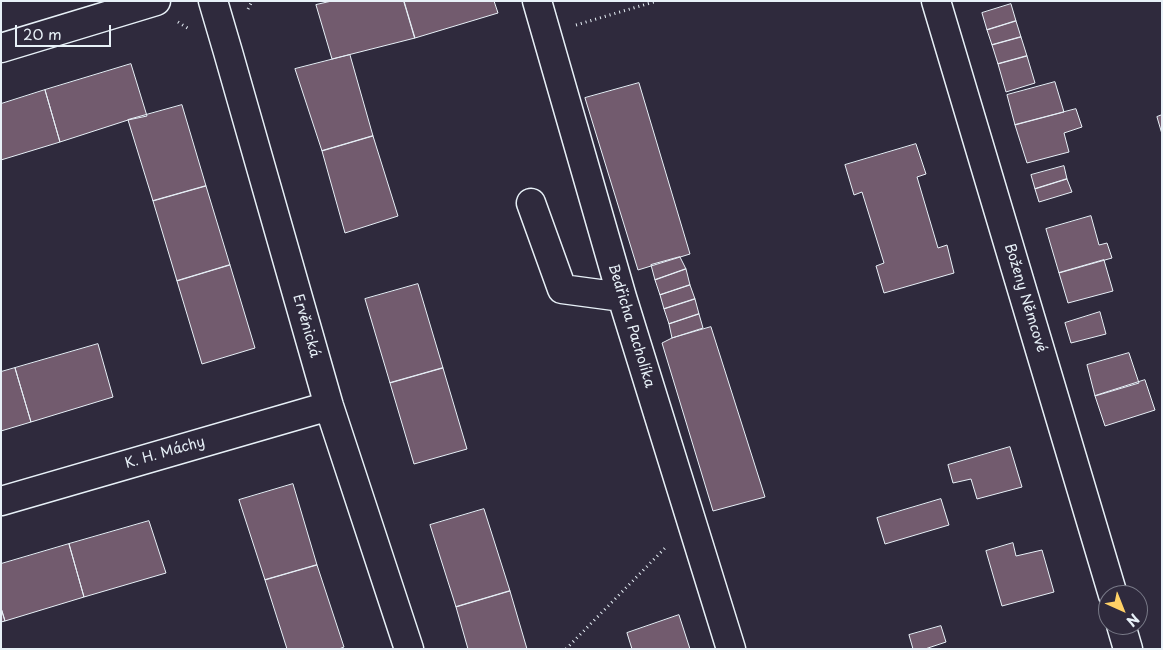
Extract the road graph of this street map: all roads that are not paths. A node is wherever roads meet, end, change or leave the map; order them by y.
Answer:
1 (156, 1) edge
2 (212, 1) edge
3 (537, 1) edge
4 (936, 1) edge
5 (1, 48) edge
6 (531, 203) dead end
7 (622, 297) junction
8 (329, 406) junction
9 (1, 501) edge
10 (1109, 585) edge
11 (1124, 635) edge
12 (409, 649) edge
13 (731, 649) edge
14 (1128, 649) edge

1 - 5 street
2 - 8 street, Ervěnická
3 - 7 street, Bedřicha Pacholíka
4 - 10 street, Boženy Němcové
6 - 7 street
7 - 13 street, Bedřicha Pacholíka
8 - 9 street, K. H. Máchy
8 - 12 street, Ervěnická
11 - 14 street

